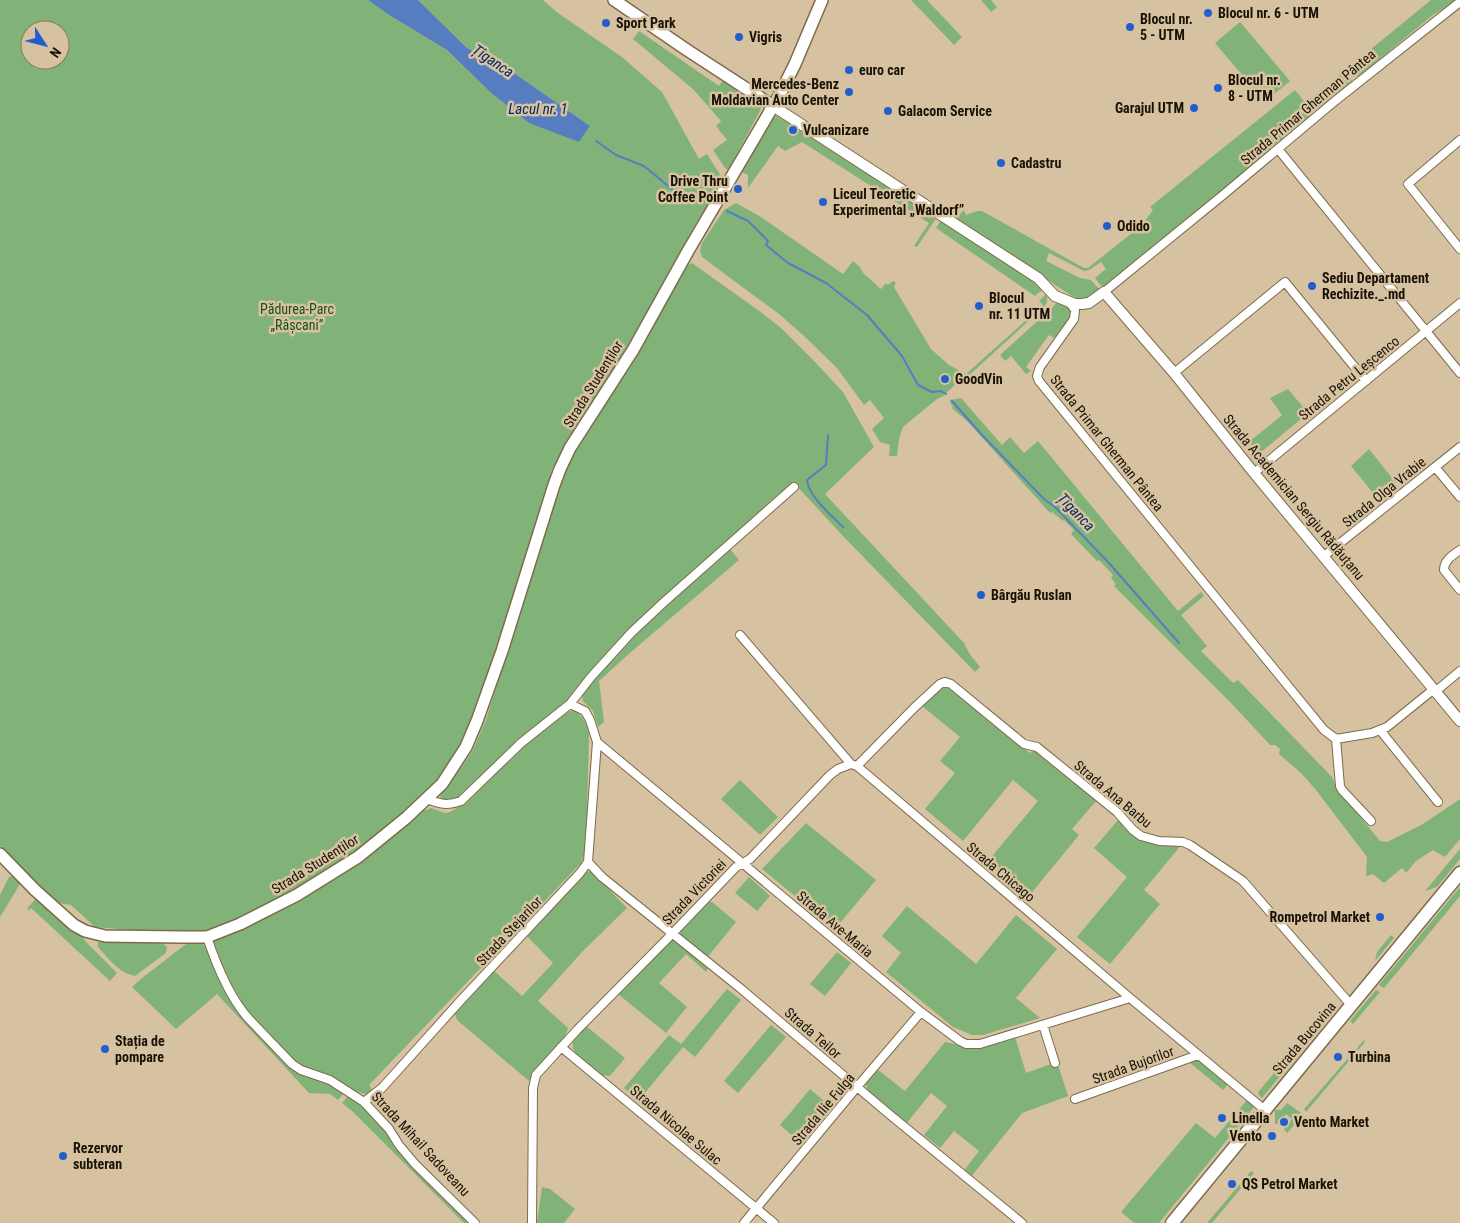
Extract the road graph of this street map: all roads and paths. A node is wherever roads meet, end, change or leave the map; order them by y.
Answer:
1 (614, 0) edge
2 (822, 0) edge
3 (1460, 2) edge
4 (772, 106) junction
5 (1460, 140) edge
6 (1278, 149) junction
7 (1460, 249) edge
8 (1104, 292) junction
9 (1070, 303) junction
10 (1460, 303) edge
11 (1426, 332) junction
12 (1174, 373) junction
13 (1460, 373) edge
14 (1366, 381) junction
15 (1460, 446) edge
16 (1435, 467) junction
17 (1254, 473) junction
18 (794, 487) dead end
19 (1460, 497) edge
20 (1460, 550) edge
21 (1324, 556) junction
22 (1460, 590) edge
23 (740, 635) dead end
24 (1460, 672) edge
25 (940, 684) joint
26 (1435, 690) junction
27 (570, 704) junction
28 (1460, 721) edge
29 (1380, 730) junction
30 (1336, 740) junction
31 (597, 742) junction
32 (854, 765) junction
33 (426, 799) junction
34 (1438, 802) dead end
35 (1371, 821) dead end
36 (0, 854) edge
37 (588, 862) junction
38 (742, 863) junction
39 (1460, 873) edge
40 (672, 934) junction
41 (207, 937) junction
42 (1117, 987) junction
43 (1130, 998) junction
44 (1114, 1003) junction
45 (1352, 1005) junction
46 (922, 1012) junction
47 (1043, 1025) junction
48 (561, 1047) junction
49 (1198, 1055) junction
50 (1055, 1063) dead end
51 (857, 1087) junction
52 (1075, 1099) dead end
53 (364, 1102) junction
54 (1265, 1110) junction
55 (756, 1208) junction
56 (474, 1223) edge
57 (532, 1223) edge
58 (744, 1223) edge
59 (774, 1223) edge
60 (1022, 1223) edge
61 (1172, 1223) edge

1 - 4 main road
2 - 4 main road, Strada Studenților
3 - 6 street, Strada Primar Gherman Pântea
4 - 9 street
4 - 33 main road, Strada Studenților
5 - 7 street
6 - 8 street, Strada Primar Gherman Pântea
6 - 11 street
8 - 9 street, Strada Primar Gherman Pântea
8 - 12 street, Strada Academician Sergiu Rădăuțanu
9 - 30 street, Strada Primar Gherman Pântea
10 - 11 street, Strada Petru Leșcenco
11 - 13 street
11 - 14 street, Strada Petru Leșcenco
12 - 14 street
12 - 17 street, Strada Academician Sergiu Rădăuțanu
14 - 17 street, Strada Petru Leșcenco
15 - 16 street, Strada Olga Vrabie
16 - 19 street
16 - 21 street, Strada Olga Vrabie
17 - 21 street, Strada Academician Sergiu Rădăuțanu
18 - 27 street
20 - 22 street
21 - 26 street, Strada Academician Sergiu Rădăuțanu
23 - 32 street, Strada Chicago
24 - 26 street
25 - 32 street, Strada Victoriei
25 - 45 street, Strada Ana Barbu
26 - 28 street, Strada Academician Sergiu Rădăuțanu
26 - 29 street
27 - 31 street
27 - 33 street
29 - 30 street
29 - 34 street
30 - 35 street
31 - 37 street
31 - 38 street, Strada Ave-Maria
32 - 38 street, Strada Victoriei
32 - 42 street, Strada Chicago
33 - 41 main road, Strada Studenților
36 - 41 main road
37 - 40 street, Strada Teilor
37 - 53 street, Strada Stejarilor
38 - 40 street, Strada Victoriei
38 - 46 street, Strada Ave-Maria
39 - 45 main road, Strada Bucovina
40 - 48 street, Strada Victoriei
40 - 51 street, Strada Teilor
41 - 53 street, Strada Mihail Sadoveanu
42 - 43 street, Strada Chicago
42 - 44 street
43 - 44 street, Strada Ave-Maria
43 - 49 street, Strada Chicago
44 - 47 street, Strada Ave-Maria
45 - 54 main road, Strada Bucovina
46 - 47 street, Strada Ave-Maria
46 - 51 street, Strada Ilie Fulga
47 - 50 street
48 - 55 street, Strada Nicolae Sulac
48 - 57 street, Strada Victoriei
49 - 52 street, Strada Bujorilor
49 - 54 street, Strada Chicago
51 - 55 street, Strada Ilie Fulga
51 - 60 street, Strada Teilor
53 - 56 street, Strada Mihail Sadoveanu
54 - 61 main road, Strada Bucovina
55 - 58 street, Strada Ilie Fulga
55 - 59 street, Strada Nicolae Sulac

